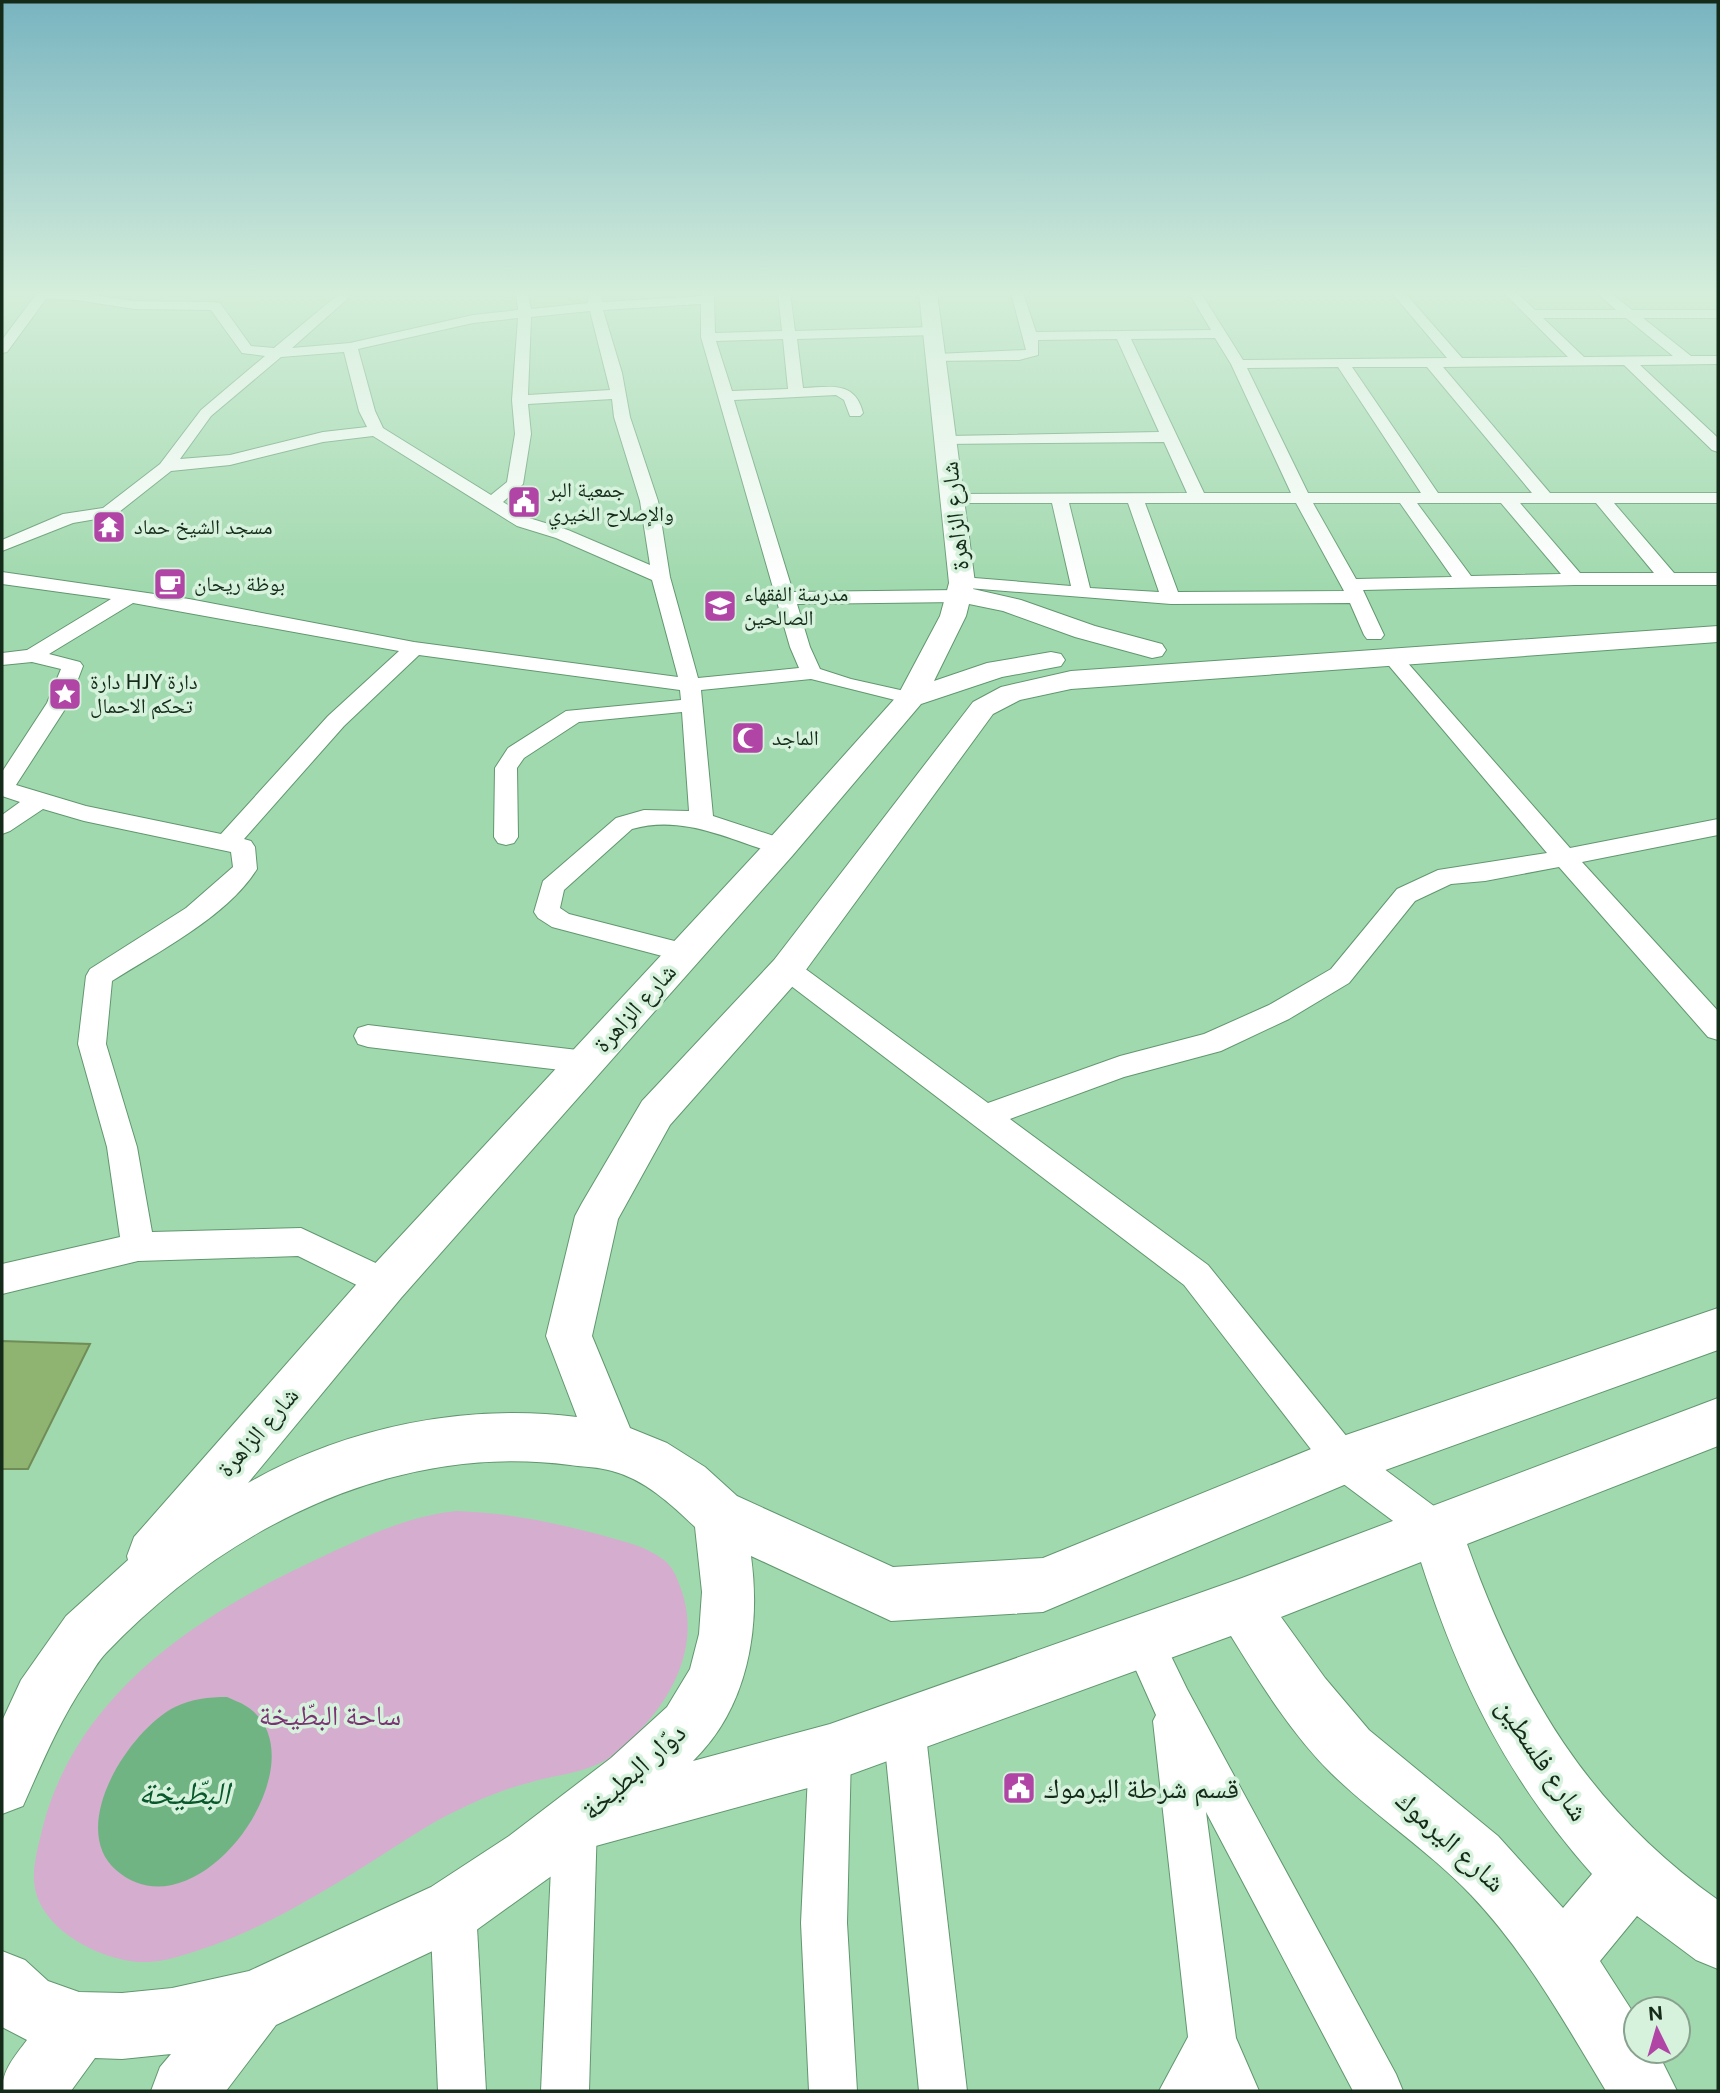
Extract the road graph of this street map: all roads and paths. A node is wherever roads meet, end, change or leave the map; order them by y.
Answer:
1 (233, 391) edge
2 (362, 391) edge
3 (521, 391) edge
4 (618, 391) edge
5 (723, 391) edge
6 (796, 391) joint
7 (940, 391) edge
8 (1147, 391) edge
9 (1250, 391) edge
10 (1361, 391) edge
11 (1455, 391) edge
12 (1662, 391) edge
13 (618, 394) junction
14 (725, 396) junction
15 (520, 400) junction
16 (855, 414) dead end
17 (376, 431) junction
18 (1711, 433) edge
19 (1169, 438) junction
20 (947, 441) junction
21 (1718, 447) edge
22 (166, 467) junction
23 (1059, 497) junction
24 (1135, 497) junction
25 (1196, 497) junction
26 (1301, 497) junction
27 (954, 498) junction
28 (1405, 498) junction
29 (1433, 498) junction
30 (1506, 498) junction
31 (1545, 498) junction
32 (1601, 498) junction
33 (1718, 498) edge
34 (491, 504) junction
35 (2, 546) edge
36 (662, 577) junction
37 (2, 578) edge
38 (1575, 579) junction
39 (1669, 579) junction
40 (1718, 579) edge
41 (1465, 581) junction
42 (1354, 591) junction
43 (1082, 593) junction
44 (130, 596) junction
45 (786, 598) junction
46 (958, 598) junction
47 (1171, 598) junction
48 (1718, 610) edge
49 (1718, 634) edge
50 (1374, 635) junction
51 (414, 648) junction
52 (1152, 650) junction
53 (32, 656) junction
54 (1392, 657) junction
55 (2, 659) edge
56 (812, 673) junction
57 (691, 695) junction
58 (911, 698) junction
59 (2, 789) edge
60 (39, 800) junction
61 (702, 822) junction
62 (2, 826) edge
63 (1718, 827) edge
64 (506, 837) dead end
65 (227, 843) junction
66 (781, 847) junction
67 (1565, 858) junction
68 (685, 953) junction
69 (787, 969) junction
70 (1718, 1029) edge
71 (368, 1036) dead end
72 (586, 1062) junction
73 (985, 1116) junction
74 (138, 1247) junction
75 (2, 1279) edge
76 (385, 1284) junction
77 (1718, 1329) edge
78 (1718, 1422) edge
79 (613, 1446) junction
80 (1343, 1461) junction
81 (719, 1514) junction
82 (1437, 1531) junction
83 (1242, 1605) junction
84 (85, 1635) junction
85 (1143, 1641) junction
86 (1172, 1704) junction
87 (2, 1719) edge
88 (904, 1727) junction
89 (831, 1753) junction
90 (2, 1786) edge
91 (575, 1823) junction
92 (1632, 1874) junction
93 (453, 1909) junction
94 (1718, 1938) edge
95 (1562, 1958) junction
96 (253, 2002) junction
97 (27, 2009) edge
98 (1212, 2041) junction
99 (31, 2091) edge
100 (184, 2091) edge
101 (462, 2091) edge
102 (565, 2091) edge
103 (834, 2091) edge
104 (943, 2091) edge
105 (1183, 2091) edge
106 (1235, 2091) edge
107 (1379, 2091) edge
108 (1644, 2091) edge

1 - 22 street
2 - 17 street
3 - 15 street
4 - 13 street
5 - 14 street
6 - 14 street
6 - 16 street
7 - 20 main road, شارع الزاهرة
8 - 19 street
9 - 26 street
10 - 29 street
11 - 31 street
12 - 18 street
13 - 15 street
13 - 36 street
14 - 45 street
15 - 34 street
17 - 22 street
17 - 34 street
18 - 21 street
19 - 20 street
19 - 25 street
20 - 27 main road, شارع الزاهرة
22 - 35 street
23 - 24 street
23 - 27 street
23 - 43 street
24 - 25 street
24 - 47 street
25 - 26 street
26 - 28 street
26 - 42 street
27 - 46 main road, شارع الزاهرة
28 - 29 street
28 - 41 street
29 - 30 street
30 - 31 street
30 - 38 street
31 - 32 street
32 - 33 street
32 - 39 street
34 - 36 street
36 - 57 street
37 - 44 street
38 - 39 street
38 - 41 street
39 - 40 street
41 - 42 street
42 - 47 street
42 - 50 street
43 - 46 street
43 - 47 street
44 - 51 street
44 - 53 street
45 - 46 street
45 - 56 street
46 - 52 main road
46 - 58 main road, شارع الزاهرة
48 - 50 main road
49 - 54 main road
50 - 52 main road
51 - 57 street
51 - 65 street
52 - 58 main road
53 - 55 street
53 - 59 street
54 - 67 street
54 - 69 main road
56 - 57 street
56 - 58 street
57 - 61 street
57 - 64 street
58 - 66 main road, شارع الزاهرة
59 - 60 street
60 - 62 street
60 - 65 street
61 - 66 street
61 - 68 street
63 - 67 street
65 - 74 street
66 - 68 main road, شارع الزاهرة
67 - 70 street
67 - 73 street
68 - 72 main road, شارع الزاهرة
69 - 73 street
69 - 79 main road
71 - 72 street
72 - 76 main road, شارع الزاهرة
73 - 80 street
74 - 75 street
74 - 76 street
76 - 84 main road, شارع الزاهرة
77 - 80 main road
78 - 82 main road
79 - 81 main road
79 - 84 main road
80 - 81 main road
80 - 82 street
81 - 91 main road, دوّار البطيخة
82 - 83 main road
82 - 92 main road, شارع فلسطين
83 - 85 main road
83 - 95 main road, شارع اليرموك
84 - 87 main road
84 - 90 main road
85 - 86 street
85 - 88 main road
86 - 98 street
86 - 107 street
88 - 89 main road
88 - 104 street
89 - 91 main road
89 - 103 street
91 - 93 main road, دوّار البطيخة
91 - 102 street
92 - 94 main road, شارع فلسطين
92 - 95 main road
93 - 96 main road, دوّار البطيخة
93 - 101 street
95 - 108 main road, شارع اليرموك
96 - 97 main road, دوّار البطيخة
96 - 100 main road
97 - 99 main road
98 - 105 street
98 - 106 street

